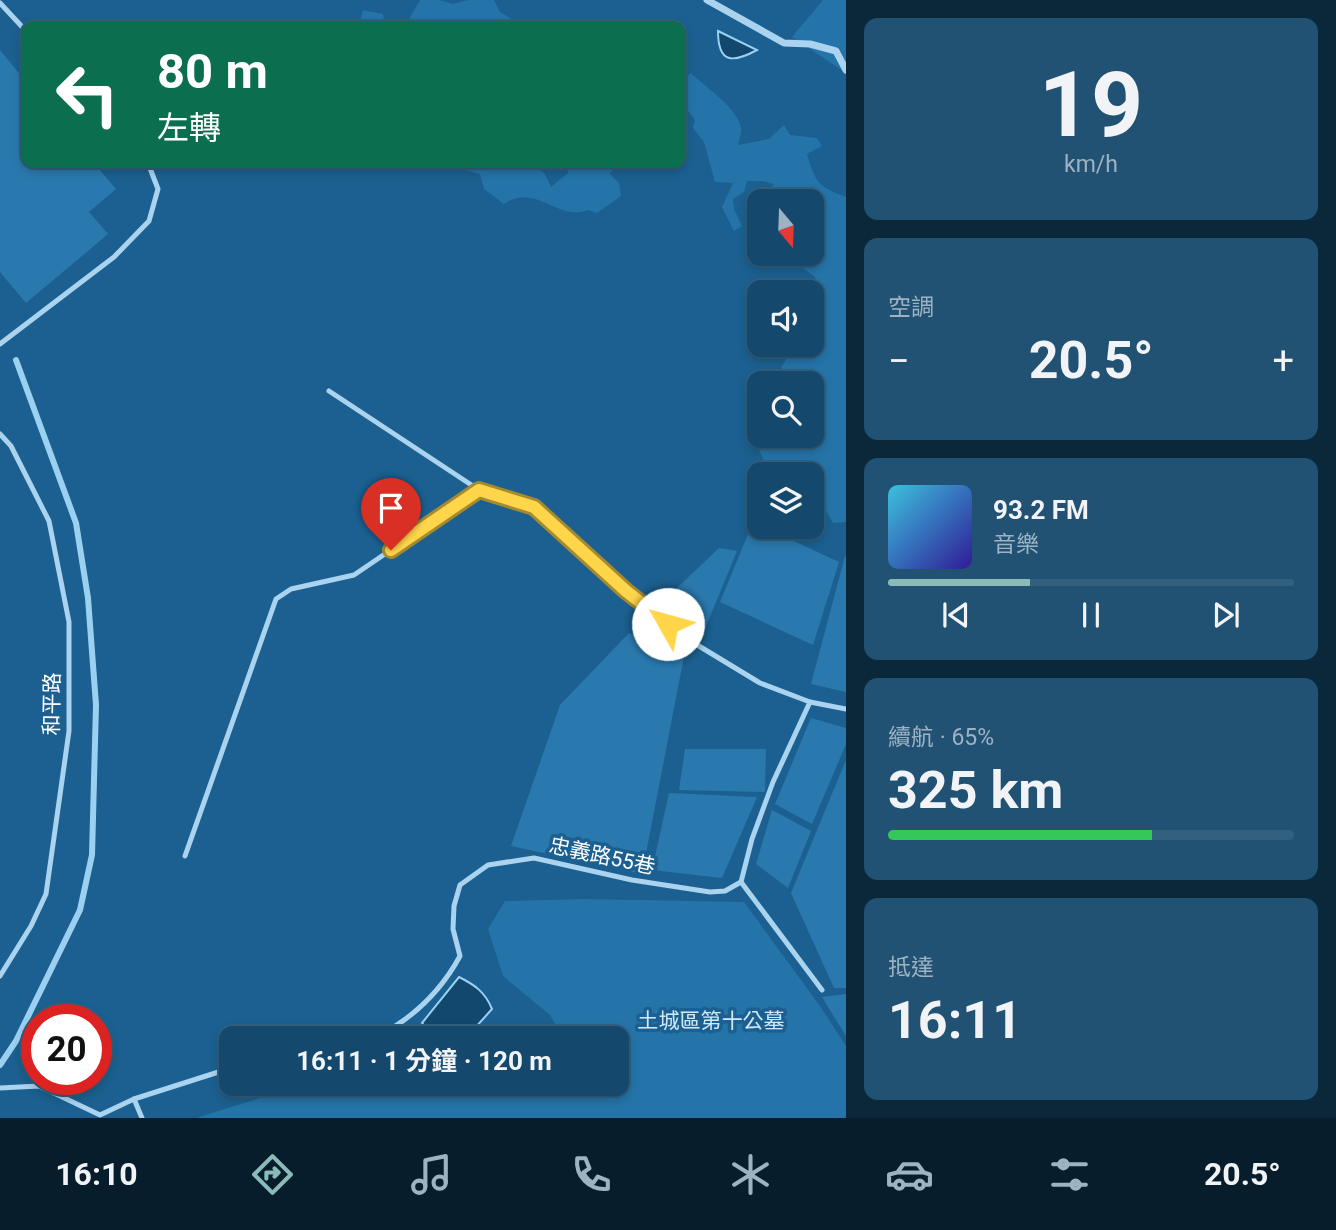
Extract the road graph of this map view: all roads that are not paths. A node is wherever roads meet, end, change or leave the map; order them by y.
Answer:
1 (707, 0) edge
2 (0, 3) edge
3 (21, 26) edge
4 (846, 70) edge
5 (150, 168) edge
6 (0, 344) edge
7 (329, 391) dead end
8 (0, 434) edge
9 (479, 490) junction
10 (810, 702) junction
11 (846, 709) edge
12 (184, 856) dead end
13 (741, 882) junction
14 (0, 976) edge
15 (822, 990) dead end
16 (399, 1026) edge
17 (219, 1072) edge
18 (0, 1088) edge
19 (134, 1099) junction
20 (142, 1118) edge

1 - 4 street
2 - 3 lane
5 - 6 lane
7 - 9 lane
8 - 14 lane, 和平路
9 - 10 lane
9 - 12 lane
10 - 11 lane
10 - 13 lane
13 - 15 lane
13 - 16 lane, 忠義路55巷
17 - 19 lane
18 - 19 lane
19 - 20 lane

